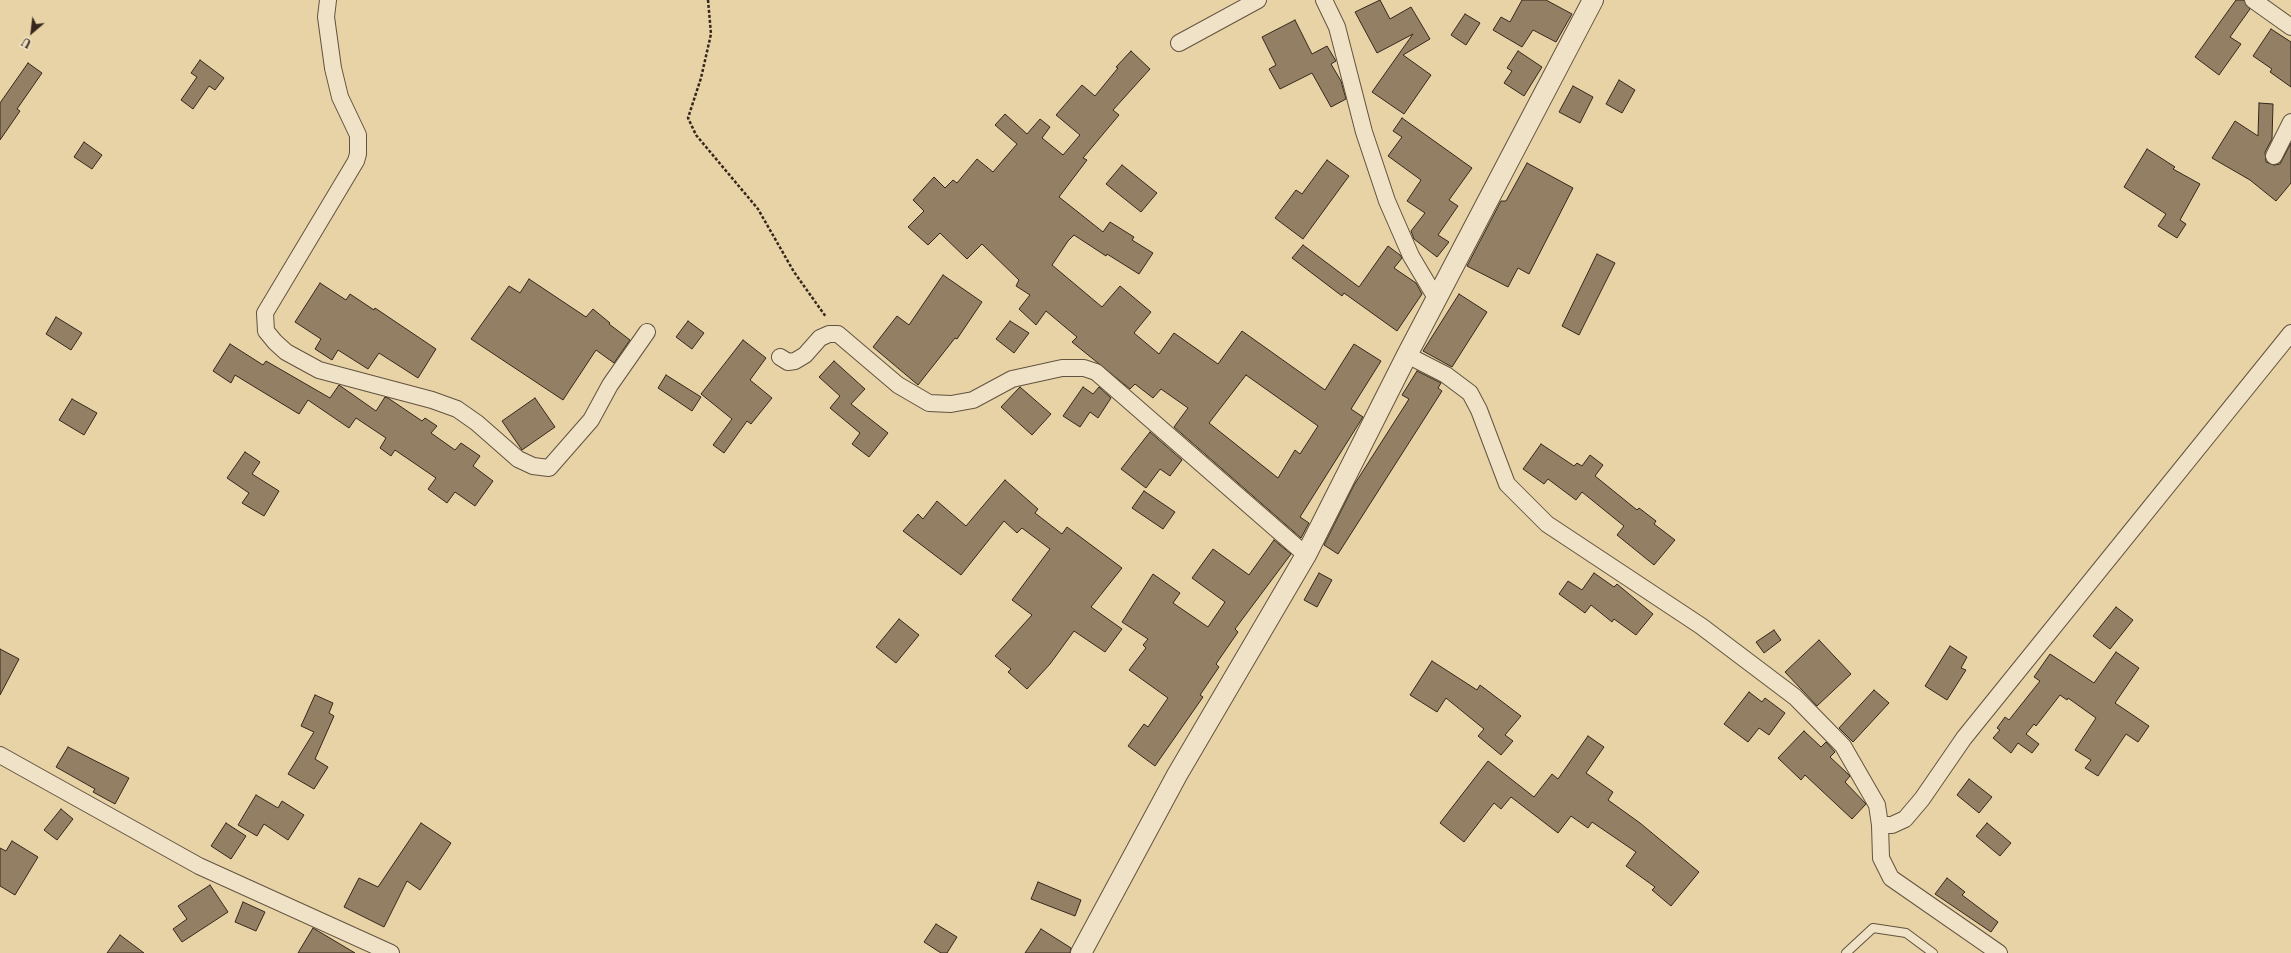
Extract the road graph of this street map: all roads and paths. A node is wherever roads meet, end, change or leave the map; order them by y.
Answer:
1 (328, 0) edge
2 (708, 0) edge
3 (1258, 0) edge
4 (1324, 0) edge
5 (1593, 0) edge
6 (2253, 0) edge
7 (2291, 26) edge
8 (1180, 43) dead end
9 (2291, 122) edge
10 (2274, 156) dead end
11 (1436, 298) junction
12 (647, 332) dead end
13 (2291, 333) edge
14 (838, 334) junction
15 (1406, 355) junction
16 (780, 357) dead end
17 (1306, 554) junction
18 (0, 755) edge
19 (1880, 825) junction
20 (388, 953) edge
21 (1081, 953) edge
22 (1846, 953) edge
23 (1933, 953) edge
24 (1999, 953) edge

1 - 12 street
2 - 14 path
3 - 8 street
4 - 11 street
5 - 11 street
6 - 7 street
9 - 10 street
11 - 15 street
13 - 19 street
14 - 16 street
14 - 17 street
15 - 17 street
15 - 19 street
17 - 21 street
18 - 20 street
19 - 24 street
22 - 23 lane

